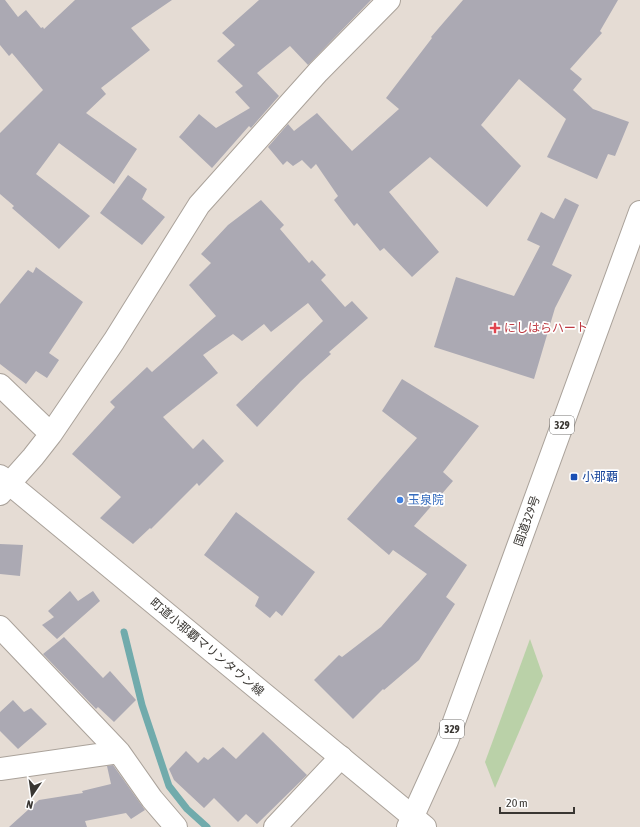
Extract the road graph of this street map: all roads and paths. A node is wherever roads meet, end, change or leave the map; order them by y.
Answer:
1 (389, 0) edge
2 (640, 212) edge
3 (0, 385) edge
4 (51, 434) junction
5 (3, 485) edge
6 (0, 627) edge
7 (119, 752) junction
8 (341, 757) junction
9 (0, 769) edge
10 (415, 824) edge
11 (176, 827) edge
12 (275, 827) edge

1 - 4 main road
2 - 10 main road, 国道329号 / 329
3 - 4 main road
4 - 5 main road
5 - 8 main road, 町道小那覇マリンタウン線
6 - 7 main road
7 - 9 main road
7 - 11 main road
8 - 10 main road, 町道小那覇マリンタウン線
8 - 12 main road

